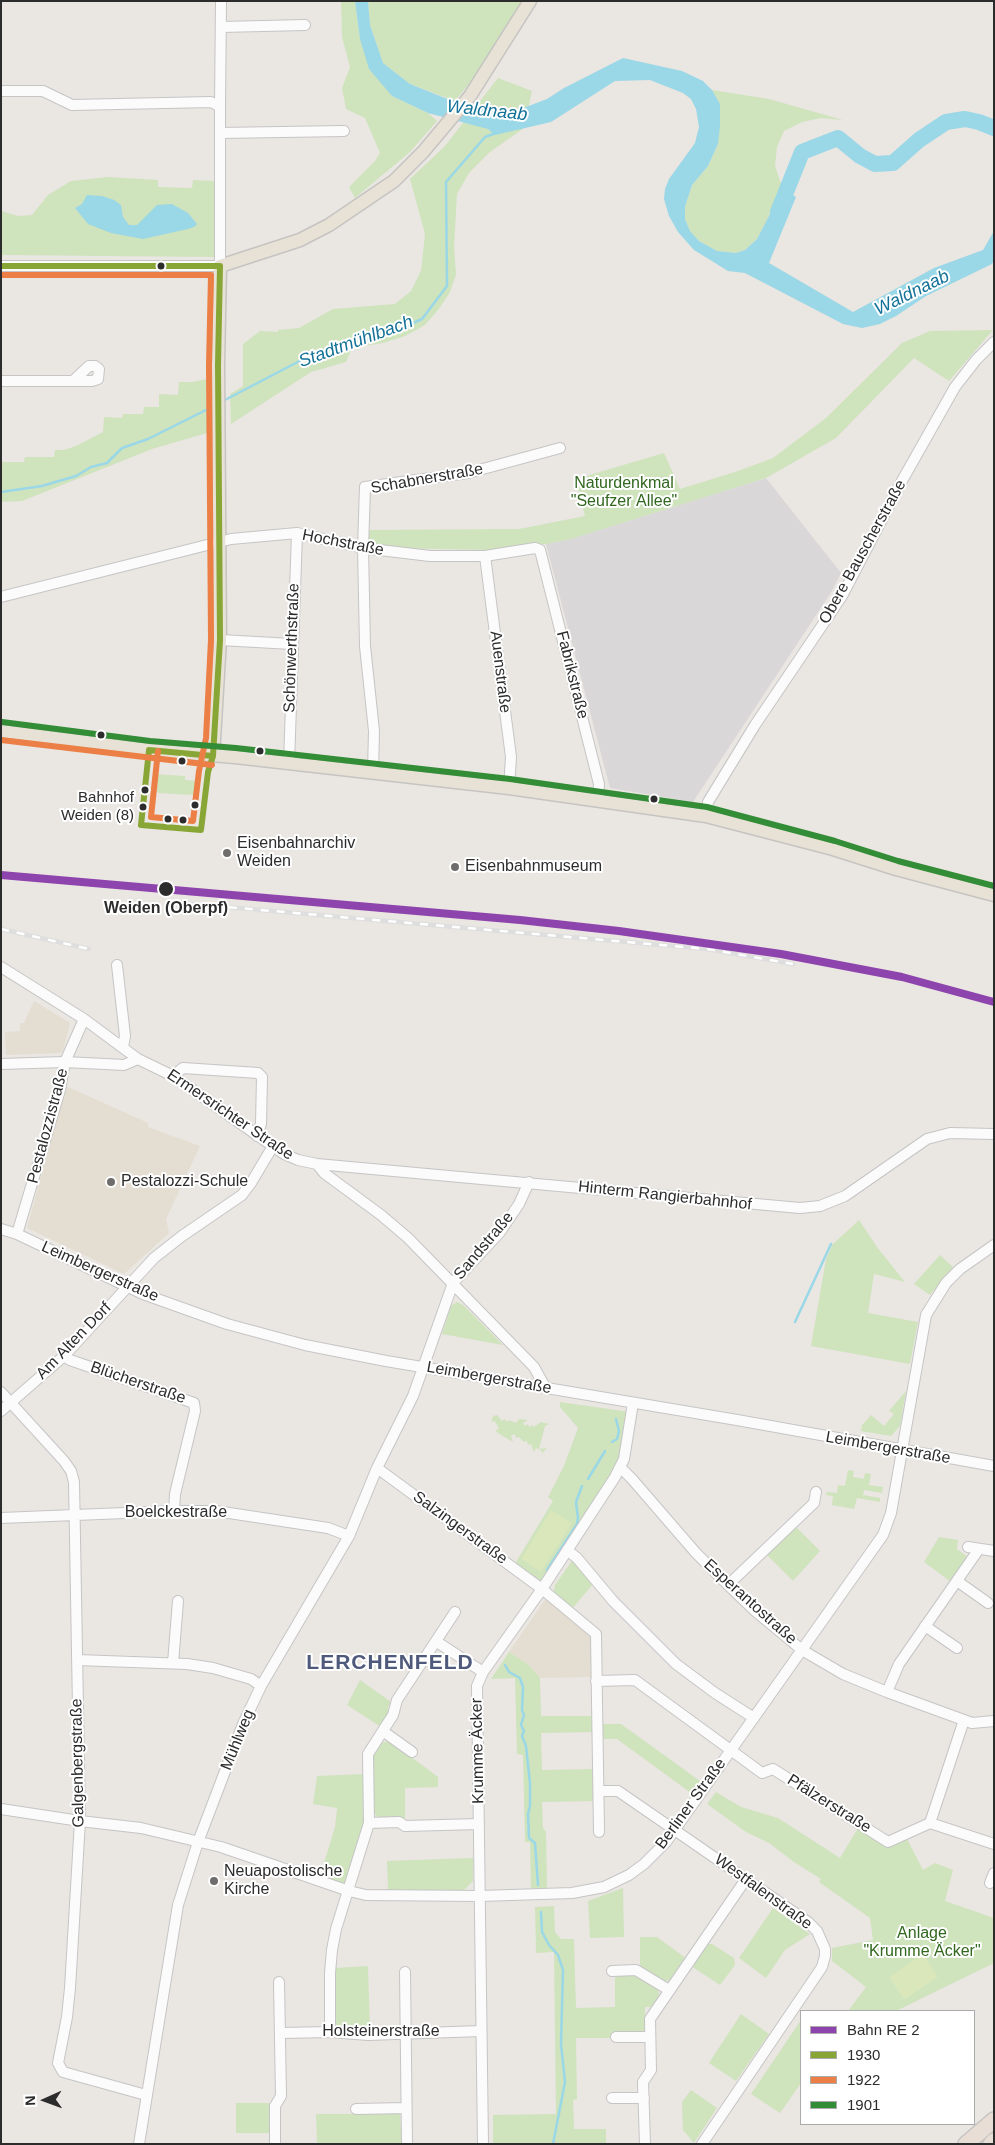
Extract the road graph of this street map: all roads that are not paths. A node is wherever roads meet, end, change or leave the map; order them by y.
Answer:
1 (221, 1) edge
2 (530, 1) edge
3 (305, 25) dead end
4 (221, 27) junction
5 (1, 91) edge
6 (215, 105) junction
7 (344, 131) dead end
8 (220, 134) junction
9 (1, 266) edge
10 (220, 266) junction
11 (994, 342) edge
12 (1, 381) edge
13 (73, 381) dead end
14 (560, 448) dead end
15 (297, 533) junction
16 (220, 542) junction
17 (363, 548) junction
18 (540, 550) joint
19 (485, 556) junction
20 (1, 597) edge
21 (220, 640) junction
22 (292, 644) junction
23 (1, 731) edge
24 (213, 756) junction
25 (289, 763) junction
26 (373, 772) junction
27 (509, 788) junction
28 (598, 800) junction
29 (706, 816) junction
30 (994, 896) edge
31 (117, 965) dead end
32 (1, 967) edge
33 (84, 1019) junction
34 (123, 1048) junction
35 (138, 1059) junction
36 (65, 1062) junction
37 (1, 1064) edge
38 (173, 1076) junction
39 (994, 1134) edge
40 (257, 1136) junction
41 (273, 1146) junction
42 (317, 1164) junction
43 (529, 1182) junction
44 (1, 1229) edge
45 (17, 1234) junction
46 (994, 1245) edge
47 (453, 1283) junction
48 (126, 1286) junction
49 (64, 1356) junction
50 (423, 1367) junction
51 (545, 1387) junction
52 (1, 1392) edge
53 (11, 1403) junction
54 (633, 1403) junction
55 (1, 1411) edge
56 (902, 1451) junction
57 (994, 1466) edge
58 (620, 1467) junction
59 (377, 1468) junction
60 (816, 1492) dead end
61 (174, 1510) junction
62 (75, 1515) junction
63 (1, 1518) edge
64 (349, 1536) junction
65 (968, 1547) dead end
66 (979, 1549) junction
67 (567, 1550) junction
68 (994, 1551) edge
69 (957, 1581) junction
70 (728, 1585) junction
71 (542, 1589) junction
72 (178, 1602) dead end
73 (988, 1603) dead end
74 (455, 1612) dead end
75 (925, 1626) junction
76 (436, 1642) junction
77 (958, 1648) dead end
78 (802, 1650) junction
79 (77, 1660) junction
80 (172, 1663) junction
81 (483, 1672) junction
82 (596, 1681) junction
83 (261, 1686) junction
84 (888, 1692) junction
85 (754, 1718) junction
86 (964, 1720) junction
87 (994, 1721) edge
88 (384, 1732) junction
89 (731, 1751) junction
90 (412, 1752) dead end
91 (599, 1791) junction
92 (1, 1809) edge
93 (80, 1821) junction
94 (369, 1823) junction
95 (930, 1823) junction
96 (479, 1824) junction
97 (674, 1829) junction
98 (599, 1832) dead end
99 (198, 1842) junction
100 (994, 1844) edge
101 (994, 1873) edge
102 (746, 1879) junction
103 (990, 1883) dead end
104 (349, 1891) junction
105 (480, 1896) junction
106 (612, 1971) dead end
107 (405, 1972) dead end
108 (279, 1982) dead end
109 (669, 1990) junction
110 (482, 2031) junction
111 (330, 2032) junction
112 (280, 2033) junction
113 (405, 2035) junction
114 (650, 2037) junction
115 (616, 2038) dead end
116 (146, 2095) junction
117 (612, 2098) dead end
118 (644, 2098) junction
119 (406, 2108) junction
120 (356, 2109) dead end
121 (994, 2120) edge
122 (994, 2141) edge
123 (139, 2144) edge
124 (275, 2144) edge
125 (407, 2144) edge
126 (483, 2144) edge
127 (645, 2144) edge
128 (702, 2144) edge
129 (966, 2144) edge
130 (990, 2144) edge

1 - 4 street
2 - 10 main road
3 - 4 street
4 - 6 street
5 - 6 street
6 - 8 street
7 - 8 street
8 - 10 street
9 - 10 street
10 - 16 main road
11 - 29 street, Obere Bauscherstraße
12 - 13 street
14 - 17 street, Schabnerstraße
15 - 16 street, Hochstraße
15 - 17 street, Hochstraße
15 - 22 street, Schönwerthstraße
16 - 20 street, Hochstraße
16 - 21 main road
17 - 19 street, Hochstraße
17 - 26 street, Schabnerstraße
18 - 19 street, Hochstraße
18 - 28 street, Fabrikstraße
19 - 27 street, Auenstraße
21 - 22 street
21 - 24 main road
22 - 25 street, Schönwerthstraße
23 - 24 main road
24 - 25 main road
25 - 26 main road
26 - 27 main road
27 - 28 main road
28 - 29 main road
29 - 30 main road
31 - 34 street
32 - 33 street, Ermersrichter Straße
33 - 34 street, Ermersrichter Straße
33 - 36 street, Pestalozzistraße
34 - 35 street, Ermersrichter Straße
35 - 36 street
35 - 38 street, Ermersrichter Straße
36 - 37 street
36 - 45 street, Pestalozzistraße
38 - 40 street, Ermersrichter Straße
38 - 40 street
39 - 43 street, Hinterm Rangierbahnhof
40 - 41 street, Ermersrichter Straße
41 - 42 street, Ermersrichter Straße
41 - 48 street, Am Alten Dorf
42 - 43 street, Hinterm Rangierbahnhof
42 - 47 street, Ermersrichter Straße
43 - 47 street, Sandstraße
44 - 45 street, Leimbergerstraße
45 - 48 street, Leimbergerstraße
46 - 56 street, Berliner Straße
47 - 50 street, Sandstraße
47 - 51 street, Ermersrichter Straße
48 - 49 street, Am Alten Dorf
48 - 50 street, Leimbergerstraße
49 - 53 street, Am Alten Dorf
49 - 61 street, Blücherstraße
50 - 51 street, Leimbergerstraße
50 - 59 street, Mühlweg
51 - 54 street, Leimbergerstraße
52 - 53 street, Galgenbergstraße
53 - 55 street, Am Alten Dorf
53 - 62 street, Galgenbergstraße
54 - 56 street, Leimbergerstraße
54 - 58 street, Krumme Äcker
56 - 57 street, Leimbergerstraße
56 - 78 street, Berliner Straße
58 - 67 street, Krumme Äcker
58 - 70 street, Esperantostraße
59 - 64 street, Mühlweg
59 - 71 street, Salzingerstraße
60 - 70 street
61 - 62 street, Boelckestraße
61 - 64 street, Boelckestraße
62 - 63 street, Boelckestraße
62 - 79 street, Galgenbergstraße
64 - 83 street, Mühlweg
65 - 66 street
66 - 68 street
66 - 69 street
67 - 71 street, Krumme Äcker
67 - 85 street
69 - 73 street
69 - 75 street
70 - 78 street, Esperantostraße
71 - 81 street, Krumme Äcker
71 - 82 street, Salzingerstraße
72 - 80 street
74 - 76 street
75 - 77 street
75 - 84 street
76 - 81 street
76 - 88 street
78 - 84 street, Esperantostraße
78 - 85 street, Berliner Straße
79 - 80 street
79 - 93 street, Galgenbergstraße
80 - 83 street
81 - 96 street, Krumme Äcker
82 - 89 street
82 - 91 street
83 - 99 street, Mühlweg
84 - 86 street, Esperantostraße
85 - 89 street, Berliner Straße
86 - 87 street, Esperantostraße
86 - 95 street
88 - 90 street
88 - 94 street
89 - 95 street, Pfälzerstraße
89 - 97 street, Berliner Straße
91 - 97 street, Westfalenstraße
91 - 98 street
92 - 93 street, Berliner Straße
93 - 99 street, Berliner Straße
93 - 116 street, Galgenbergstraße
94 - 96 street
94 - 104 street
95 - 100 street
96 - 105 street, Krumme Äcker
97 - 102 street, Westfalenstraße
97 - 105 street, Berliner Straße
99 - 104 street, Berliner Straße
99 - 116 street, Mühlweg
101 - 103 street
102 - 109 street
102 - 128 street, Westfalenstraße
104 - 105 street, Berliner Straße
104 - 111 street
105 - 110 street, Krumme Äcker
106 - 109 street
107 - 113 street
108 - 112 street
109 - 114 street
110 - 113 street, Holsteinerstraße
110 - 126 street, Krumme Äcker
111 - 112 street, Holsteinerstraße
111 - 113 street, Holsteinerstraße
112 - 124 street
113 - 119 street
114 - 115 street
114 - 118 street
116 - 123 street, Mühlweg
117 - 118 street
118 - 127 street
119 - 120 street
119 - 125 street
121 - 129 highway
122 - 130 highway

